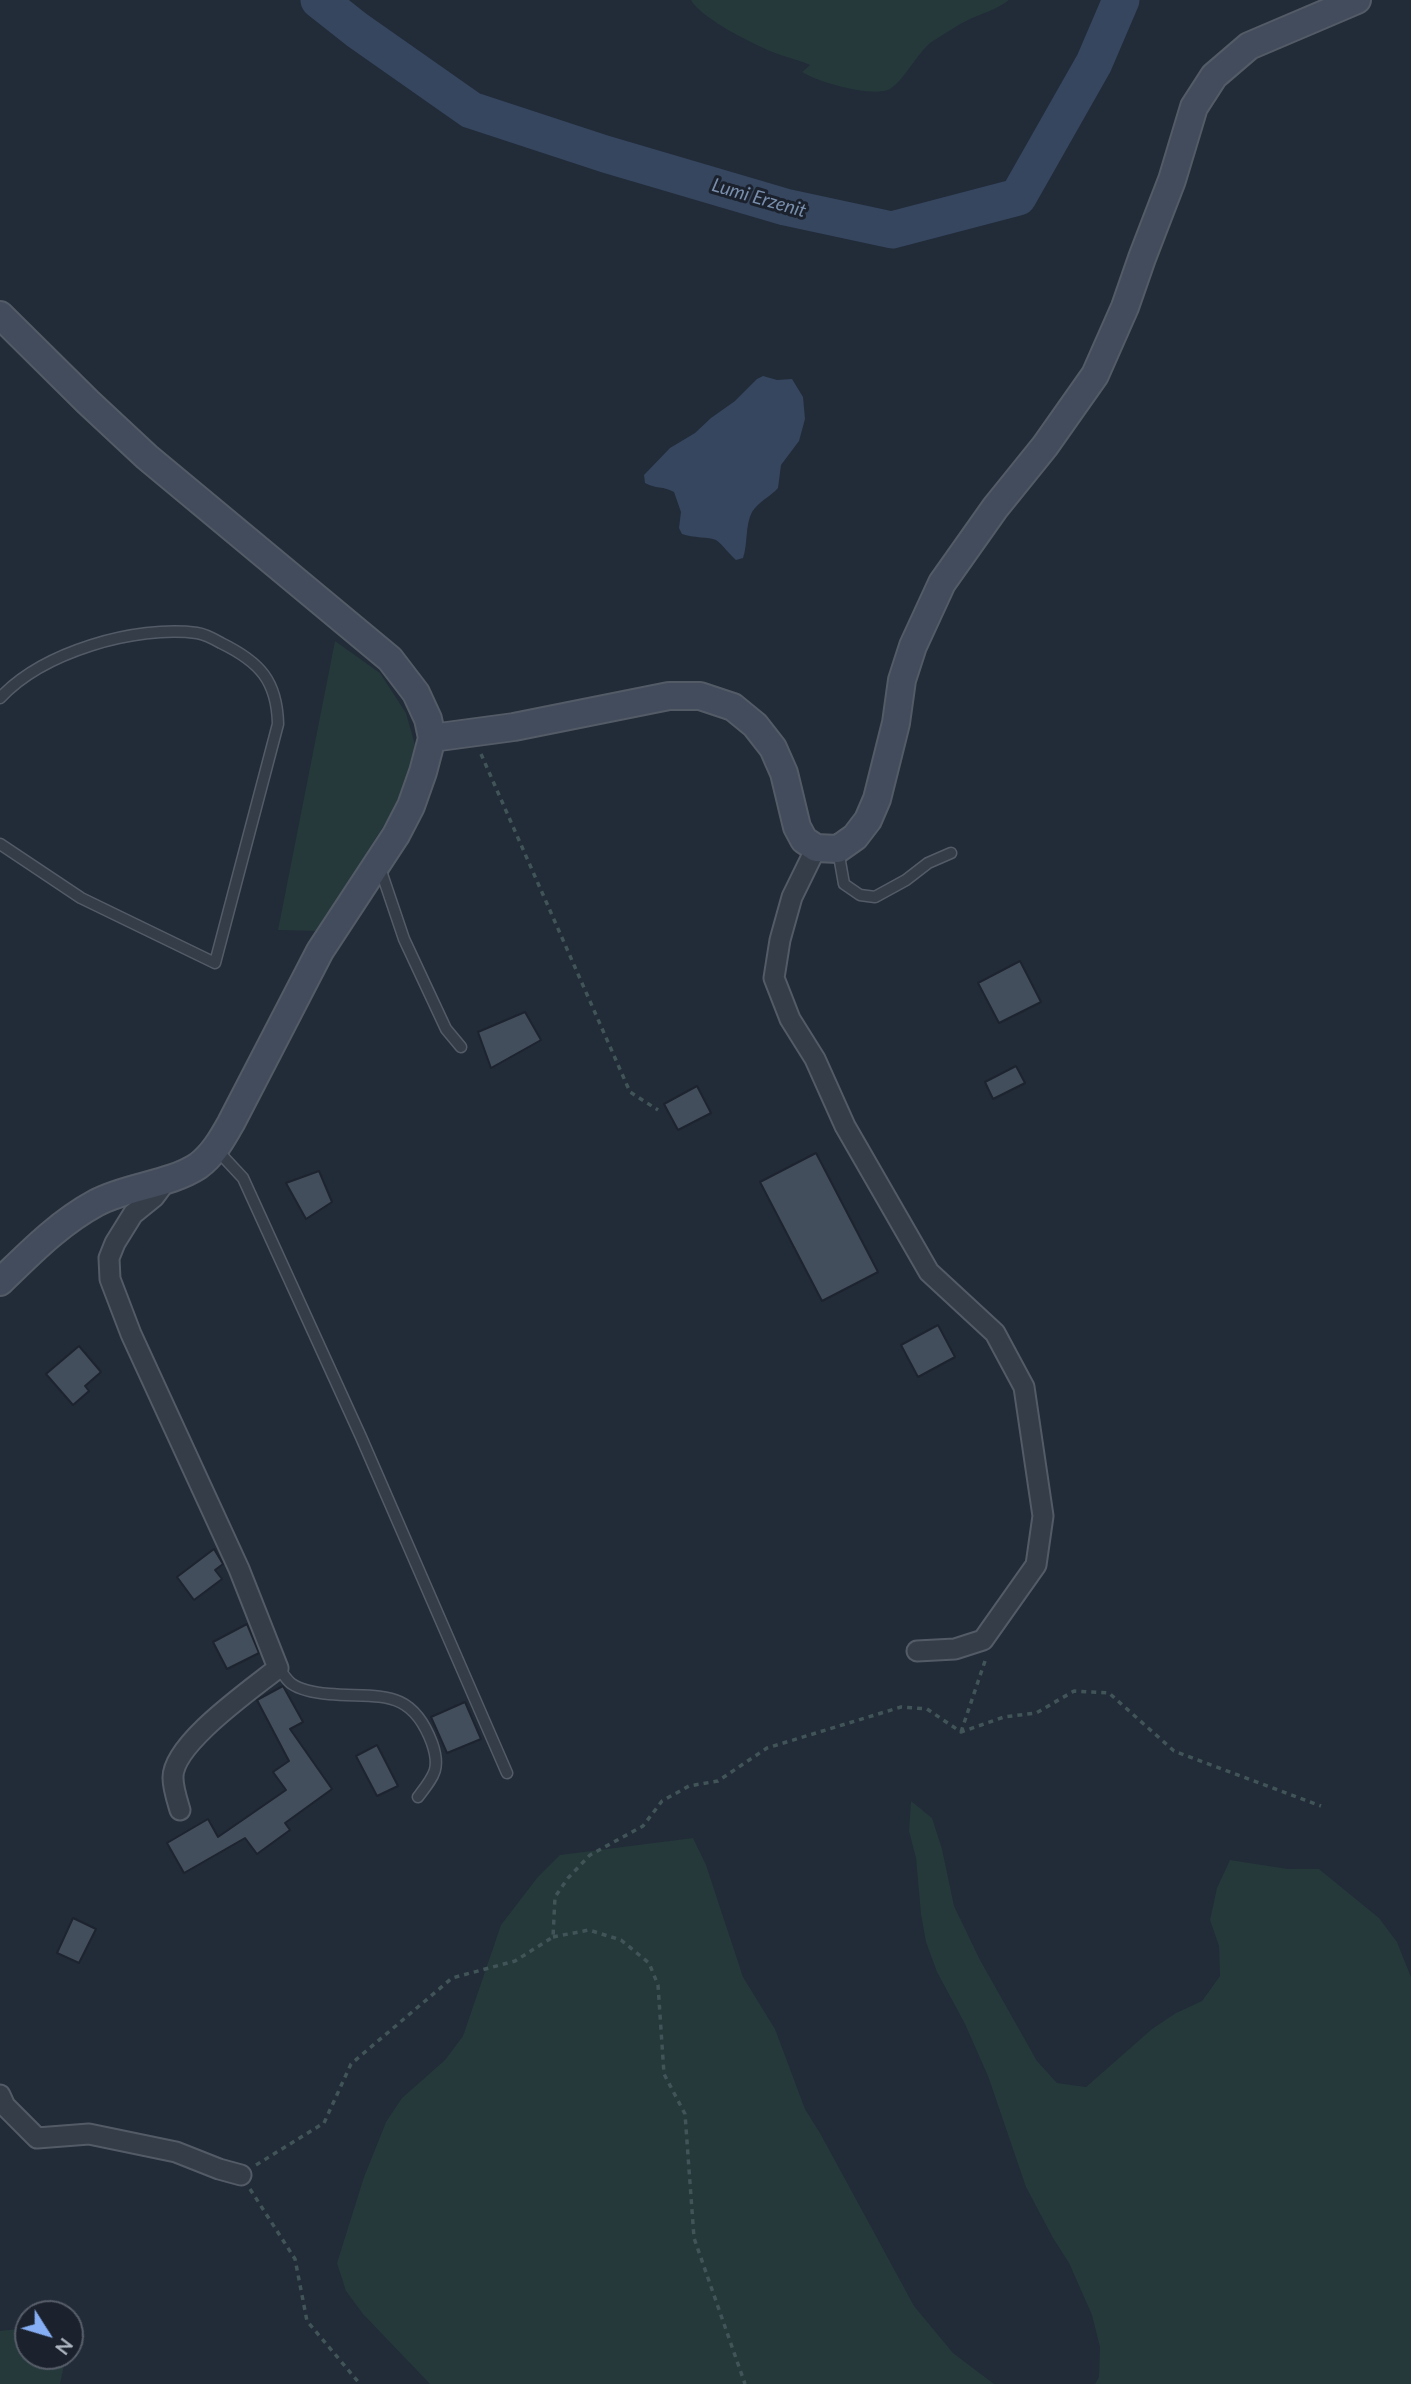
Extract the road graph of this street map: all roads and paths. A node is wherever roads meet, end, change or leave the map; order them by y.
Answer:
1 (1357, 0) edge
2 (0, 315) edge
3 (0, 698) edge
4 (471, 733) junction
5 (432, 738) junction
6 (0, 844) edge
7 (827, 848) junction
8 (950, 853) dead end
9 (378, 861) junction
10 (461, 1047) dead end
11 (658, 1110) dead end
12 (216, 1149) junction
13 (166, 1181) junction
14 (0, 1282) edge
15 (983, 1640) junction
16 (917, 1651) dead end
17 (278, 1668) junction
18 (961, 1732) junction
19 (507, 1773) dead end
20 (418, 1797) dead end
21 (1321, 1806) dead end
22 (180, 1810) dead end
23 (553, 1937) junction
24 (0, 2095) edge
25 (241, 2175) junction
26 (360, 2384) edge
27 (745, 2384) edge

1 - 7 street
2 - 5 street
3 - 6 lane
4 - 5 street
4 - 7 street
4 - 11 path
5 - 9 street
7 - 8 lane
7 - 15 street
9 - 10 lane
9 - 12 street
12 - 13 street
12 - 19 lane
13 - 14 street
13 - 17 street
15 - 16 street
15 - 18 path
17 - 20 lane
17 - 22 street
18 - 21 path
18 - 23 path
23 - 25 path
23 - 27 path
24 - 25 street
25 - 26 path

